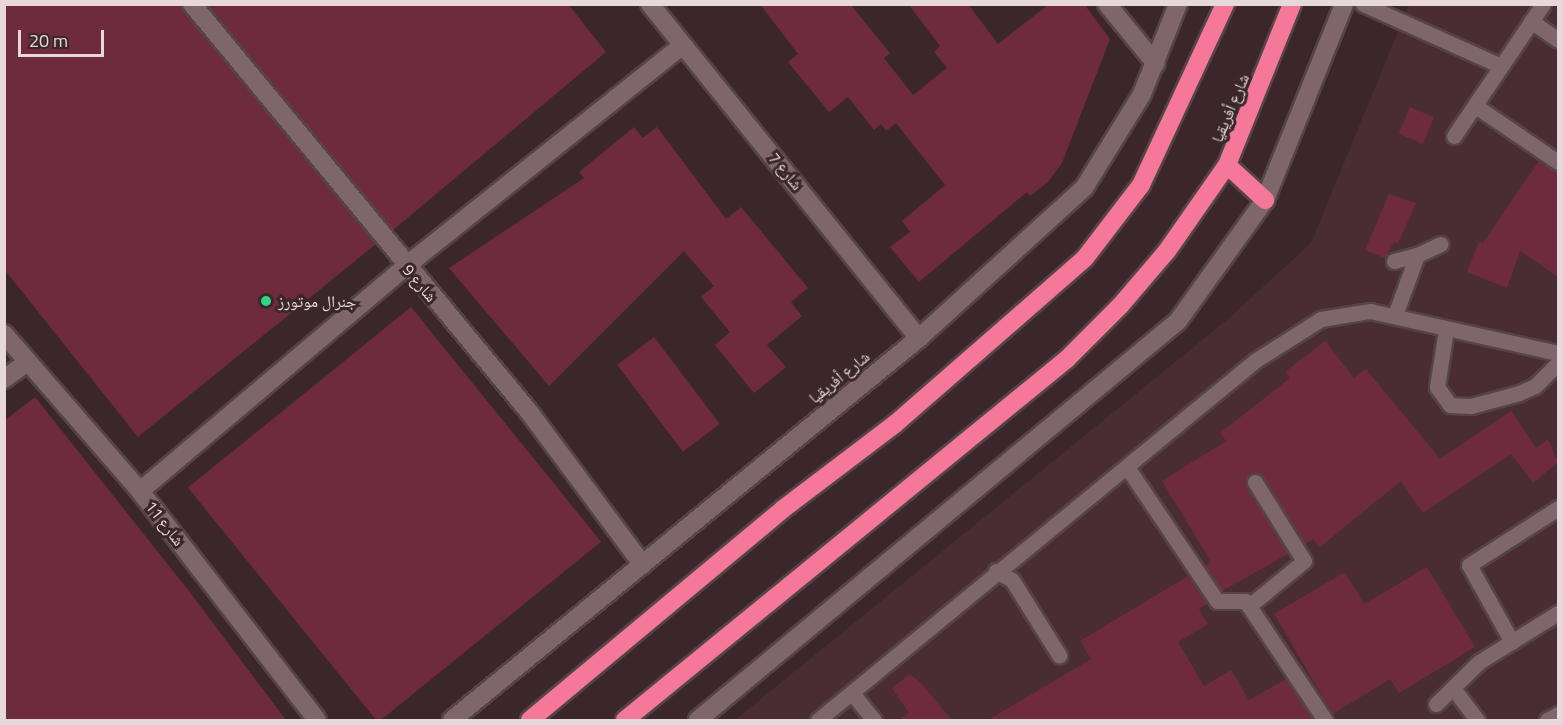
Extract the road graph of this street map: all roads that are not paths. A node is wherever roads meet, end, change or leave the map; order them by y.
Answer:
1 (192, 4) edge
2 (650, 4) edge
3 (1107, 4) edge
4 (1178, 4) edge
5 (1225, 4) edge
6 (1292, 4) edge
7 (1344, 4) edge
8 (1363, 4) edge
9 (1543, 4) edge
10 (1531, 21) junction
11 (1558, 40) edge
12 (683, 45) junction
13 (1156, 64) junction
14 (1502, 66) junction
15 (1477, 107) junction
16 (1454, 136) dead end
17 (1558, 162) edge
18 (1227, 165) junction
19 (1265, 200) junction
20 (1441, 244) dead end
21 (1417, 255) junction
22 (1394, 261) dead end
23 (406, 266) junction
24 (1395, 315) junction
25 (1446, 330) junction
26 (4, 334) edge
27 (919, 338) junction
28 (1558, 353) edge
29 (27, 362) junction
30 (1558, 363) edge
31 (4, 379) edge
32 (1126, 467) junction
33 (1255, 482) dead end
34 (140, 491) junction
35 (1558, 508) edge
36 (643, 565) junction
37 (996, 571) junction
38 (1249, 606) junction
39 (1558, 613) edge
40 (1512, 642) junction
41 (1059, 655) dead end
42 (1453, 688) junction
43 (852, 693) junction
44 (1436, 704) dead end
45 (1558, 714) edge
46 (317, 720) edge
47 (452, 720) edge
48 (530, 720) edge
49 (625, 720) edge
50 (698, 720) edge
51 (818, 720) edge
52 (874, 720) edge
53 (1325, 720) edge
54 (1477, 720) edge
55 (1547, 720) edge

1 - 23 street, شارع 9
2 - 12 street, شارع 7
3 - 13 street
4 - 13 street, شارع أفريقيا
5 - 48 highway
6 - 18 highway, شارع أفريقيا
7 - 19 street
8 - 14 lane
9 - 10 lane
10 - 11 lane
10 - 14 lane
12 - 23 street
12 - 27 street, شارع 7
13 - 27 street, شارع أفريقيا
14 - 15 lane
15 - 16 lane
15 - 17 lane
18 - 19 highway
18 - 49 highway, شارع أفريقيا
19 - 50 street
20 - 21 lane
21 - 22 lane
21 - 24 lane
23 - 34 street
23 - 36 street, شارع 9
24 - 25 lane
24 - 32 lane
25 - 28 lane
25 - 30 lane
26 - 29 street, شارع 11
27 - 36 street, شارع أفريقيا
29 - 31 street
29 - 34 street, شارع 11
32 - 37 lane
32 - 38 lane
33 - 38 lane
34 - 46 street, شارع 11
35 - 40 lane
36 - 47 street, شارع أفريقيا
37 - 41 lane
37 - 43 lane
38 - 53 lane
39 - 40 lane
40 - 42 lane
42 - 44 lane
42 - 54 lane
43 - 51 lane
43 - 52 lane
45 - 55 lane

